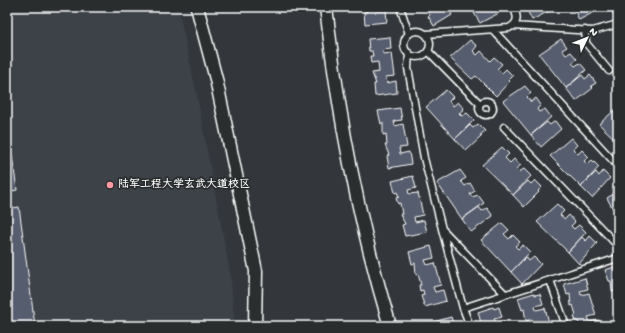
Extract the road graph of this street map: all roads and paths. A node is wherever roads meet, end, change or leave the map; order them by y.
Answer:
1 (197, 7) edge
2 (326, 7) edge
3 (400, 7) edge
4 (513, 7) edge
5 (615, 7) edge
6 (618, 15) edge
7 (618, 24) edge
8 (512, 26) junction
9 (493, 30) junction
10 (585, 30) junction
11 (409, 34) junction
12 (426, 34) junction
13 (428, 50) junction
14 (409, 53) junction
15 (609, 71) dead end
16 (480, 104) dead end
17 (504, 127) dead end
18 (618, 166) edge
19 (442, 228) junction
20 (618, 246) edge
21 (618, 258) edge
22 (550, 280) junction
23 (505, 294) junction
24 (463, 308) junction
25 (255, 326) edge
26 (390, 326) edge
27 (470, 326) edge
28 (566, 326) edge

1 - 25 street
2 - 26 street
3 - 11 lane
4 - 8 lane
5 - 6 lane
7 - 10 lane
8 - 9 lane
8 - 10 lane
9 - 12 lane
9 - 18 lane
10 - 15 lane
11 - 12 lane
11 - 14 lane
12 - 13 lane
13 - 14 lane
13 - 16 lane
14 - 19 lane
17 - 20 lane
19 - 23 lane
19 - 24 lane
21 - 22 lane
22 - 23 lane
22 - 28 lane
23 - 24 lane
24 - 27 lane

